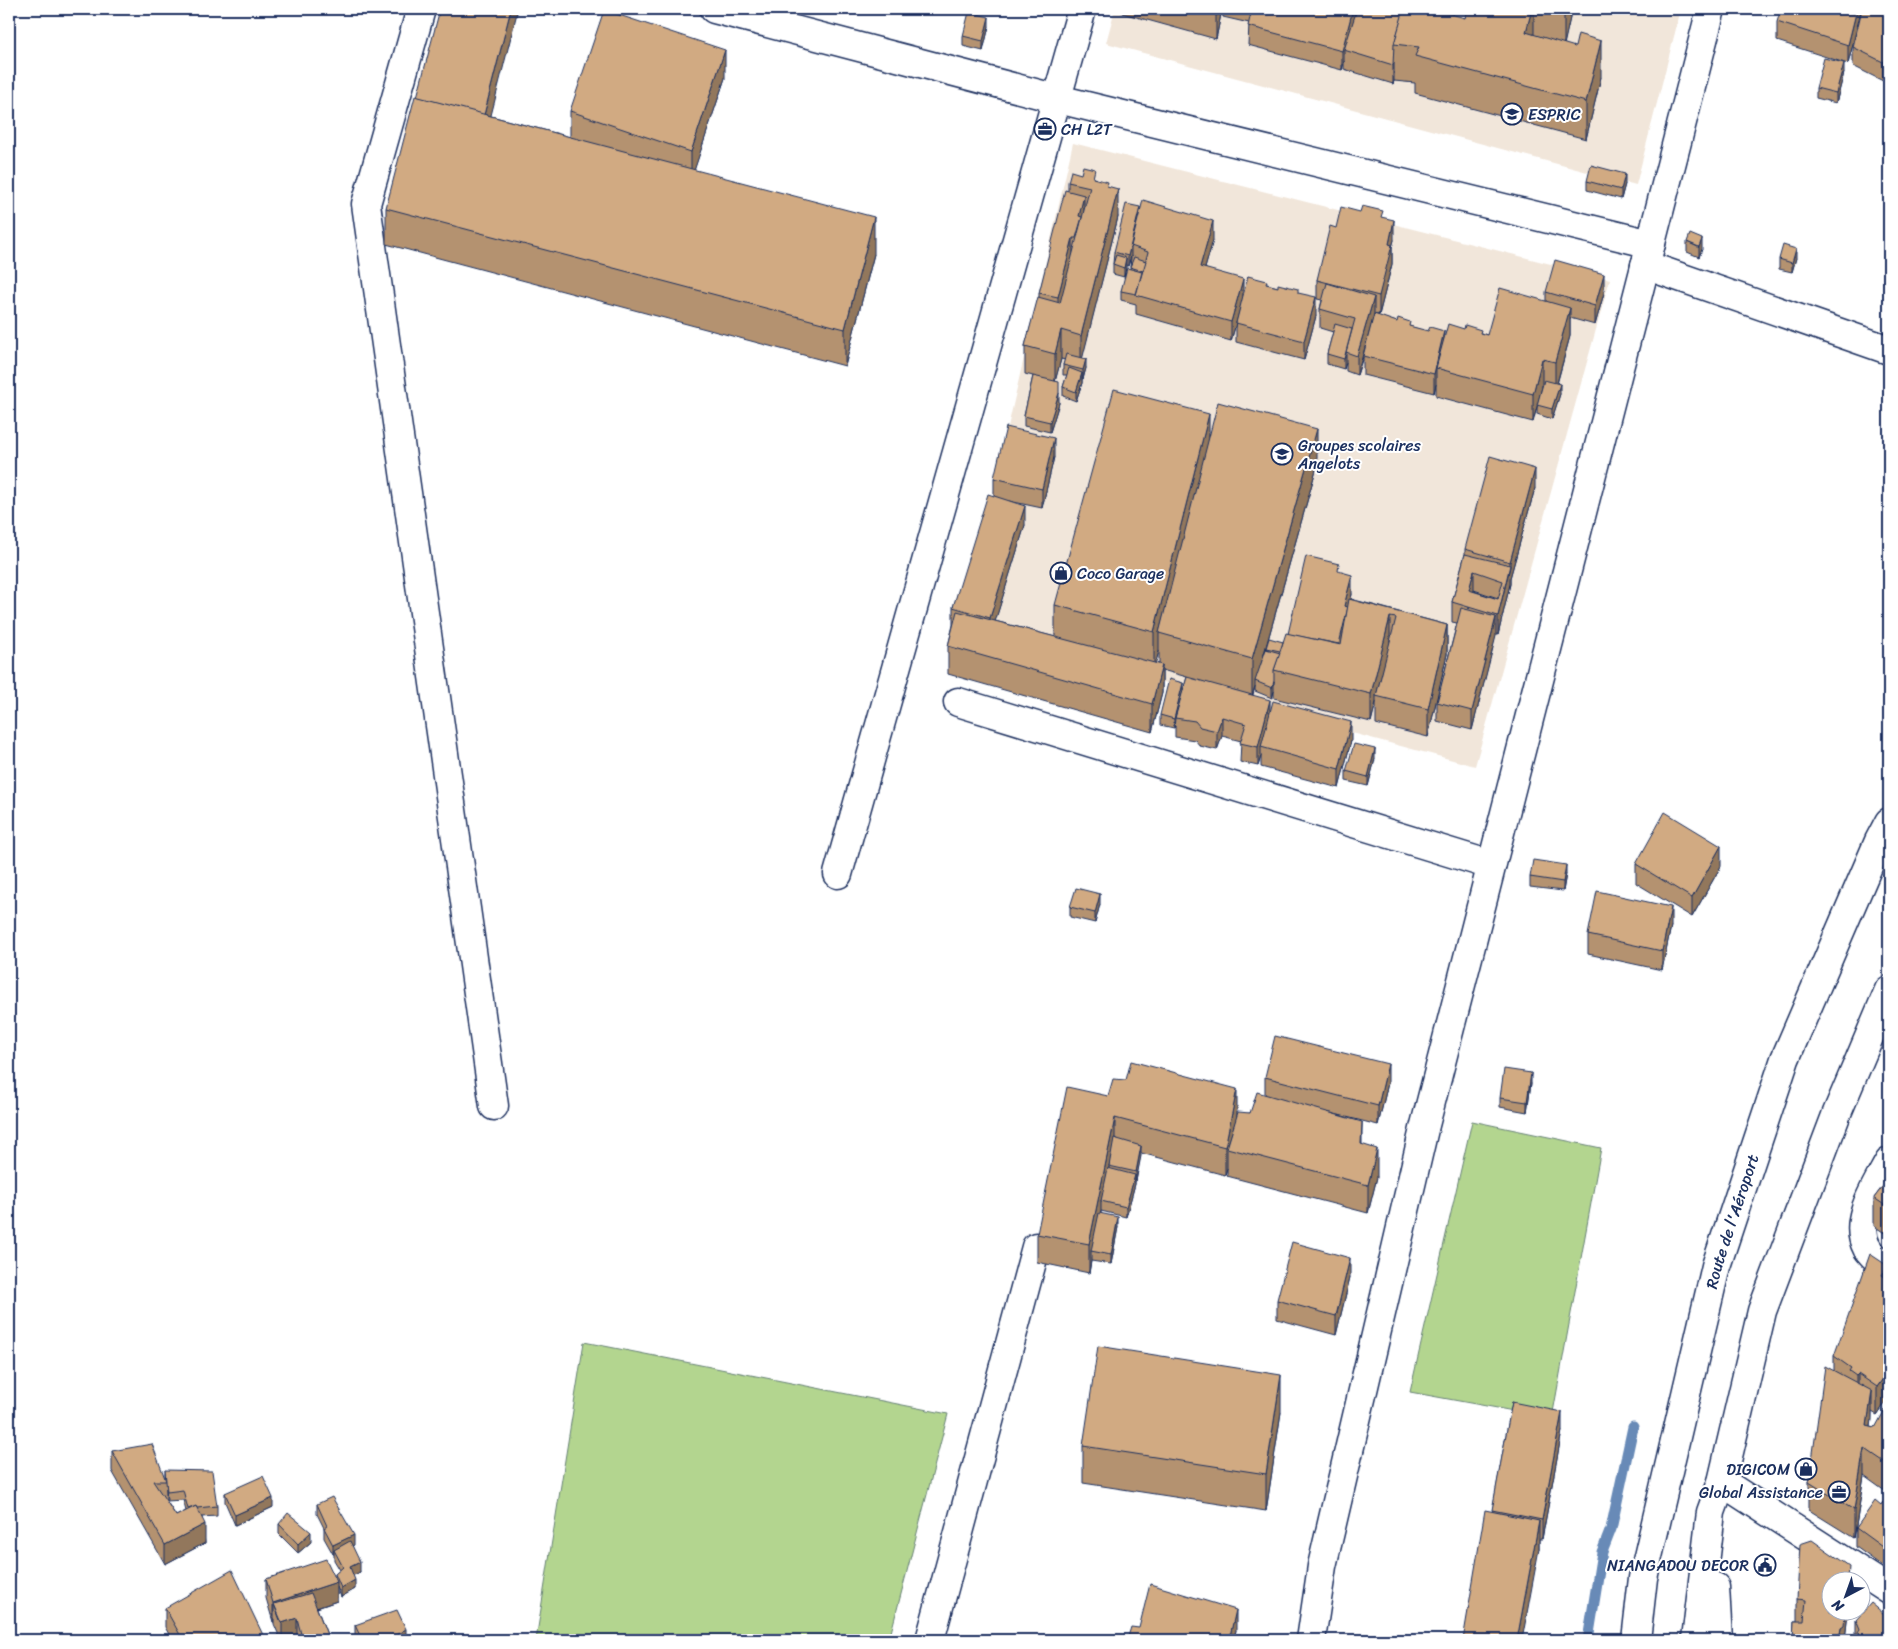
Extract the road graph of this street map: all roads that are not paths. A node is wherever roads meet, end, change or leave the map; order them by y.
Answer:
1 (421, 9) edge
2 (714, 9) edge
3 (1082, 9) edge
4 (1711, 9) edge
5 (1058, 99) junction
6 (1648, 254) junction
7 (1889, 350) edge
8 (958, 702) dead end
9 (1889, 822) edge
10 (1491, 865) junction
11 (838, 874) dead end
12 (1889, 990) edge
13 (494, 1106) dead end
14 (1889, 1162) edge
15 (1036, 1247) edge
16 (1889, 1270) edge
17 (1722, 1482) junction
18 (1711, 1512) junction
19 (1889, 1590) edge
20 (930, 1640) edge
21 (1311, 1640) edge
22 (1636, 1640) edge
23 (1696, 1640) edge
24 (1718, 1640) edge

1 - 13 main road
2 - 5 main road
3 - 5 main road
4 - 6 main road
5 - 6 main road
5 - 11 main road
6 - 7 main road
6 - 10 main road
8 - 10 main road
9 - 22 main road, Route de l'Aéroport
10 - 21 main road
12 - 17 main road
14 - 16 main road
15 - 20 main road
17 - 18 main road
17 - 19 main road
18 - 23 main road
18 - 24 main road

